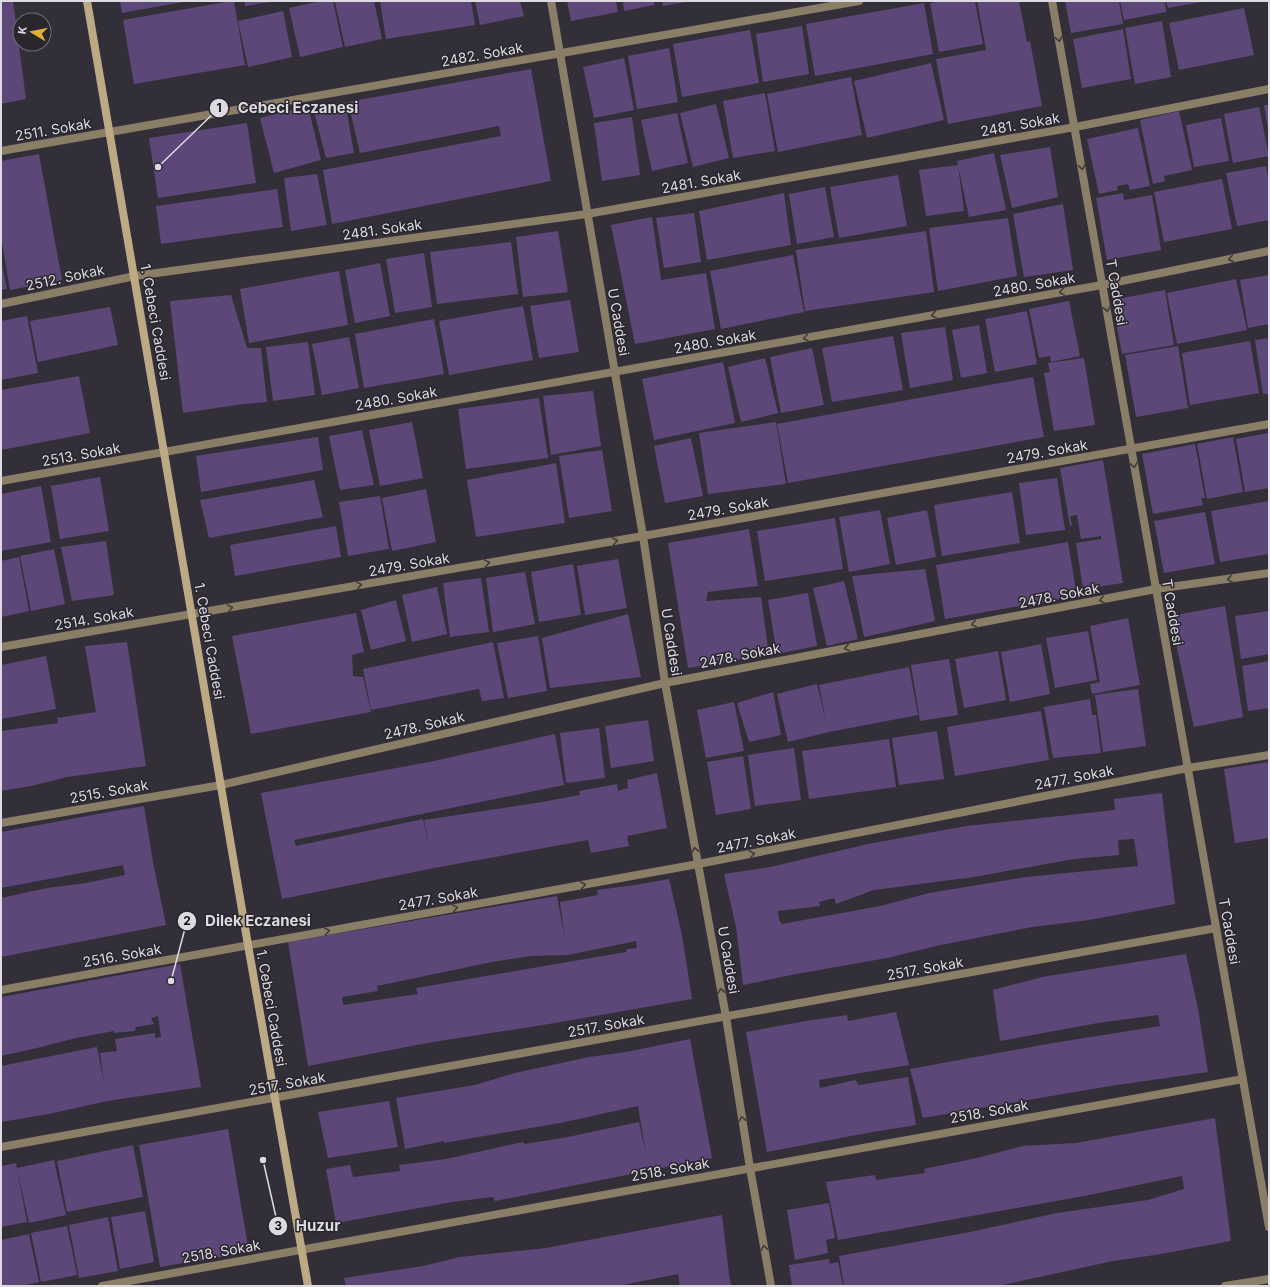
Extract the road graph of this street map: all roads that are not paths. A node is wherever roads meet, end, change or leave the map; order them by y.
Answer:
1 (87, 1) edge
2 (551, 1) edge
3 (859, 1) edge
4 (1052, 1) edge
5 (560, 54) junction
6 (1269, 89) edge
7 (1075, 127) junction
8 (110, 133) junction
9 (1, 151) edge
10 (587, 214) junction
11 (1269, 251) edge
12 (135, 276) junction
13 (1102, 285) junction
14 (1, 304) edge
15 (614, 372) junction
16 (1269, 424) edge
17 (1131, 449) junction
18 (164, 453) junction
19 (1, 481) edge
20 (643, 536) junction
21 (1269, 573) edge
22 (1156, 589) junction
23 (192, 614) junction
24 (1, 647) edge
25 (665, 683) junction
26 (1269, 755) edge
27 (1188, 768) junction
28 (221, 785) junction
29 (1, 823) edge
30 (698, 864) junction
31 (1216, 928) junction
32 (248, 945) junction
33 (1, 990) edge
34 (726, 1017) junction
35 (1243, 1078) junction
36 (275, 1098) junction
37 (1, 1147) edge
38 (750, 1168) junction
39 (1269, 1227) edge
40 (301, 1250) junction
41 (1269, 1279) edge
42 (102, 1286) edge
43 (308, 1286) edge
44 (771, 1286) edge
45 (1225, 1286) edge

1 - 8 main road, 1. Cebeci Caddesi
2 - 5 street, U Caddesi
3 - 5 street, 2482. Sokak
4 -> 7 street, T Caddesi
5 - 8 street, 2482. Sokak
5 - 10 street, U Caddesi
6 - 7 street, 2481. Sokak
7 - 10 street, 2481. Sokak
7 -> 13 street, T Caddesi
8 - 9 street, 2511. Sokak
8 - 12 main road, 1. Cebeci Caddesi
10 - 12 street, 2481. Sokak
10 - 15 street, U Caddesi
11 -> 13 street, 2480. Sokak
12 - 14 street, 2512. Sokak
12 - 18 main road, 1. Cebeci Caddesi
13 -> 15 street, 2480. Sokak
13 -> 17 street, T Caddesi
15 - 18 street, 2480. Sokak
15 - 20 street, U Caddesi
16 - 17 street, 2479. Sokak
17 - 20 street, 2479. Sokak
17 -> 22 street, T Caddesi
18 - 19 street, 2513. Sokak
18 - 23 main road, 1. Cebeci Caddesi
23 -> 20 street, 2479. Sokak
20 - 25 street, U Caddesi
21 -> 22 street, 2478. Sokak
22 -> 25 street, 2478. Sokak
22 - 27 street, T Caddesi
23 - 24 street, 2514. Sokak
23 - 28 main road, 1. Cebeci Caddesi
25 - 28 street, 2478. Sokak
30 -> 25 street, U Caddesi
26 - 27 street, 2477. Sokak
30 -> 27 street, 2477. Sokak
27 - 31 street, T Caddesi
28 - 29 street, 2515. Sokak
28 - 32 main road, 1. Cebeci Caddesi
32 -> 30 street, 2477. Sokak
34 -> 30 street, U Caddesi
31 - 34 street, 2517. Sokak
31 - 35 street, T Caddesi
32 - 33 street, 2516. Sokak
32 - 36 main road, 1. Cebeci Caddesi
34 - 36 street, 2517. Sokak
38 -> 34 street, U Caddesi
35 - 38 street, 2518. Sokak
35 - 39 street, T Caddesi
36 - 37 street, 2517. Sokak
36 - 40 main road, 1. Cebeci Caddesi
38 - 40 street, 2518. Sokak
44 -> 38 street, U Caddesi
40 - 42 street, 2518. Sokak
40 - 43 main road, 1. Cebeci Caddesi
41 - 45 street

